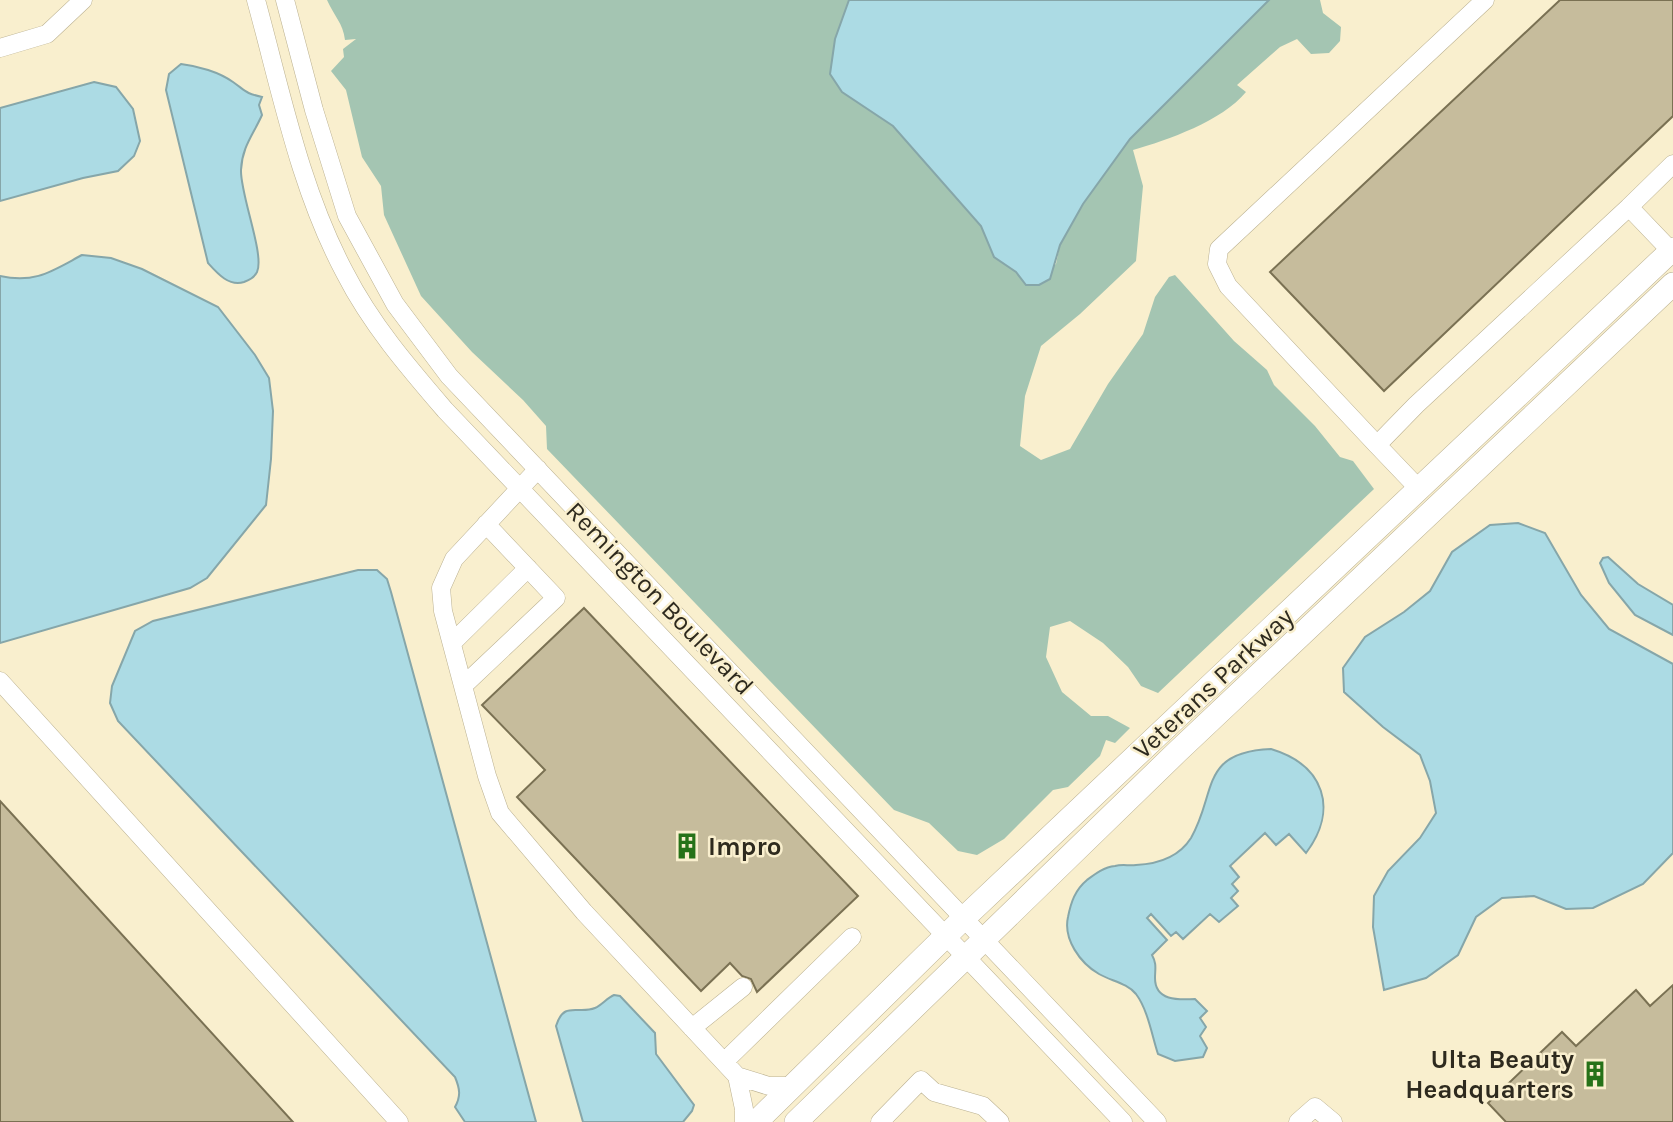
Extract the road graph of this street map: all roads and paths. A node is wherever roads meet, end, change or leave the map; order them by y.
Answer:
1 (83, 0) edge
2 (256, 0) edge
3 (285, 0) edge
4 (1485, 0) edge
5 (0, 48) edge
6 (1673, 164) edge
7 (1629, 207) junction
8 (1672, 250) edge
9 (1673, 284) edge
10 (1377, 445) junction
11 (538, 469) junction
12 (519, 487) junction
13 (1419, 489) junction
14 (486, 524) junction
15 (528, 568) junction
16 (452, 643) junction
17 (0, 681) edge
18 (463, 686) junction
19 (964, 918) junction
20 (947, 935) junction
21 (852, 937) dead end
22 (983, 938) junction
23 (966, 956) junction
24 (743, 987) dead end
25 (692, 1028) junction
26 (724, 1062) junction
27 (737, 1076) junction
28 (793, 1086) junction
29 (399, 1122) edge
30 (744, 1122) edge
31 (756, 1122) edge
32 (796, 1122) edge
33 (880, 1122) edge
34 (1000, 1122) edge
35 (1123, 1122) edge
36 (1157, 1122) edge
37 (1298, 1122) edge
38 (1333, 1122) edge

1 - 5 street
2 - 12 street, Remington Boulevard
3 - 11 street, Remington Boulevard
4 - 10 street
6 - 7 street
7 - 8 street
7 - 10 street
8 - 13 main road, Veterans Parkway
9 - 22 main road, Veterans Parkway
10 - 13 street
11 - 12 street
11 - 19 street, Remington Boulevard
12 - 14 street
12 - 20 street, Remington Boulevard
13 - 19 main road, Veterans Parkway
14 - 15 street
14 - 16 street
15 - 16 street
15 - 18 street
16 - 18 street
17 - 29 street
18 - 25 street
19 - 20 main road, Veterans Parkway
19 - 22 street, Remington Boulevard
20 - 23 street, Remington Boulevard
20 - 28 main road, Veterans Parkway
21 - 26 street
22 - 23 main road, Veterans Parkway
22 - 36 street, Remington Boulevard
23 - 32 main road, Veterans Parkway
23 - 35 street, Remington Boulevard
24 - 25 street
25 - 26 street
26 - 27 street
27 - 28 street
27 - 30 street
28 - 31 main road, Veterans Parkway
33 - 34 street
37 - 38 street

